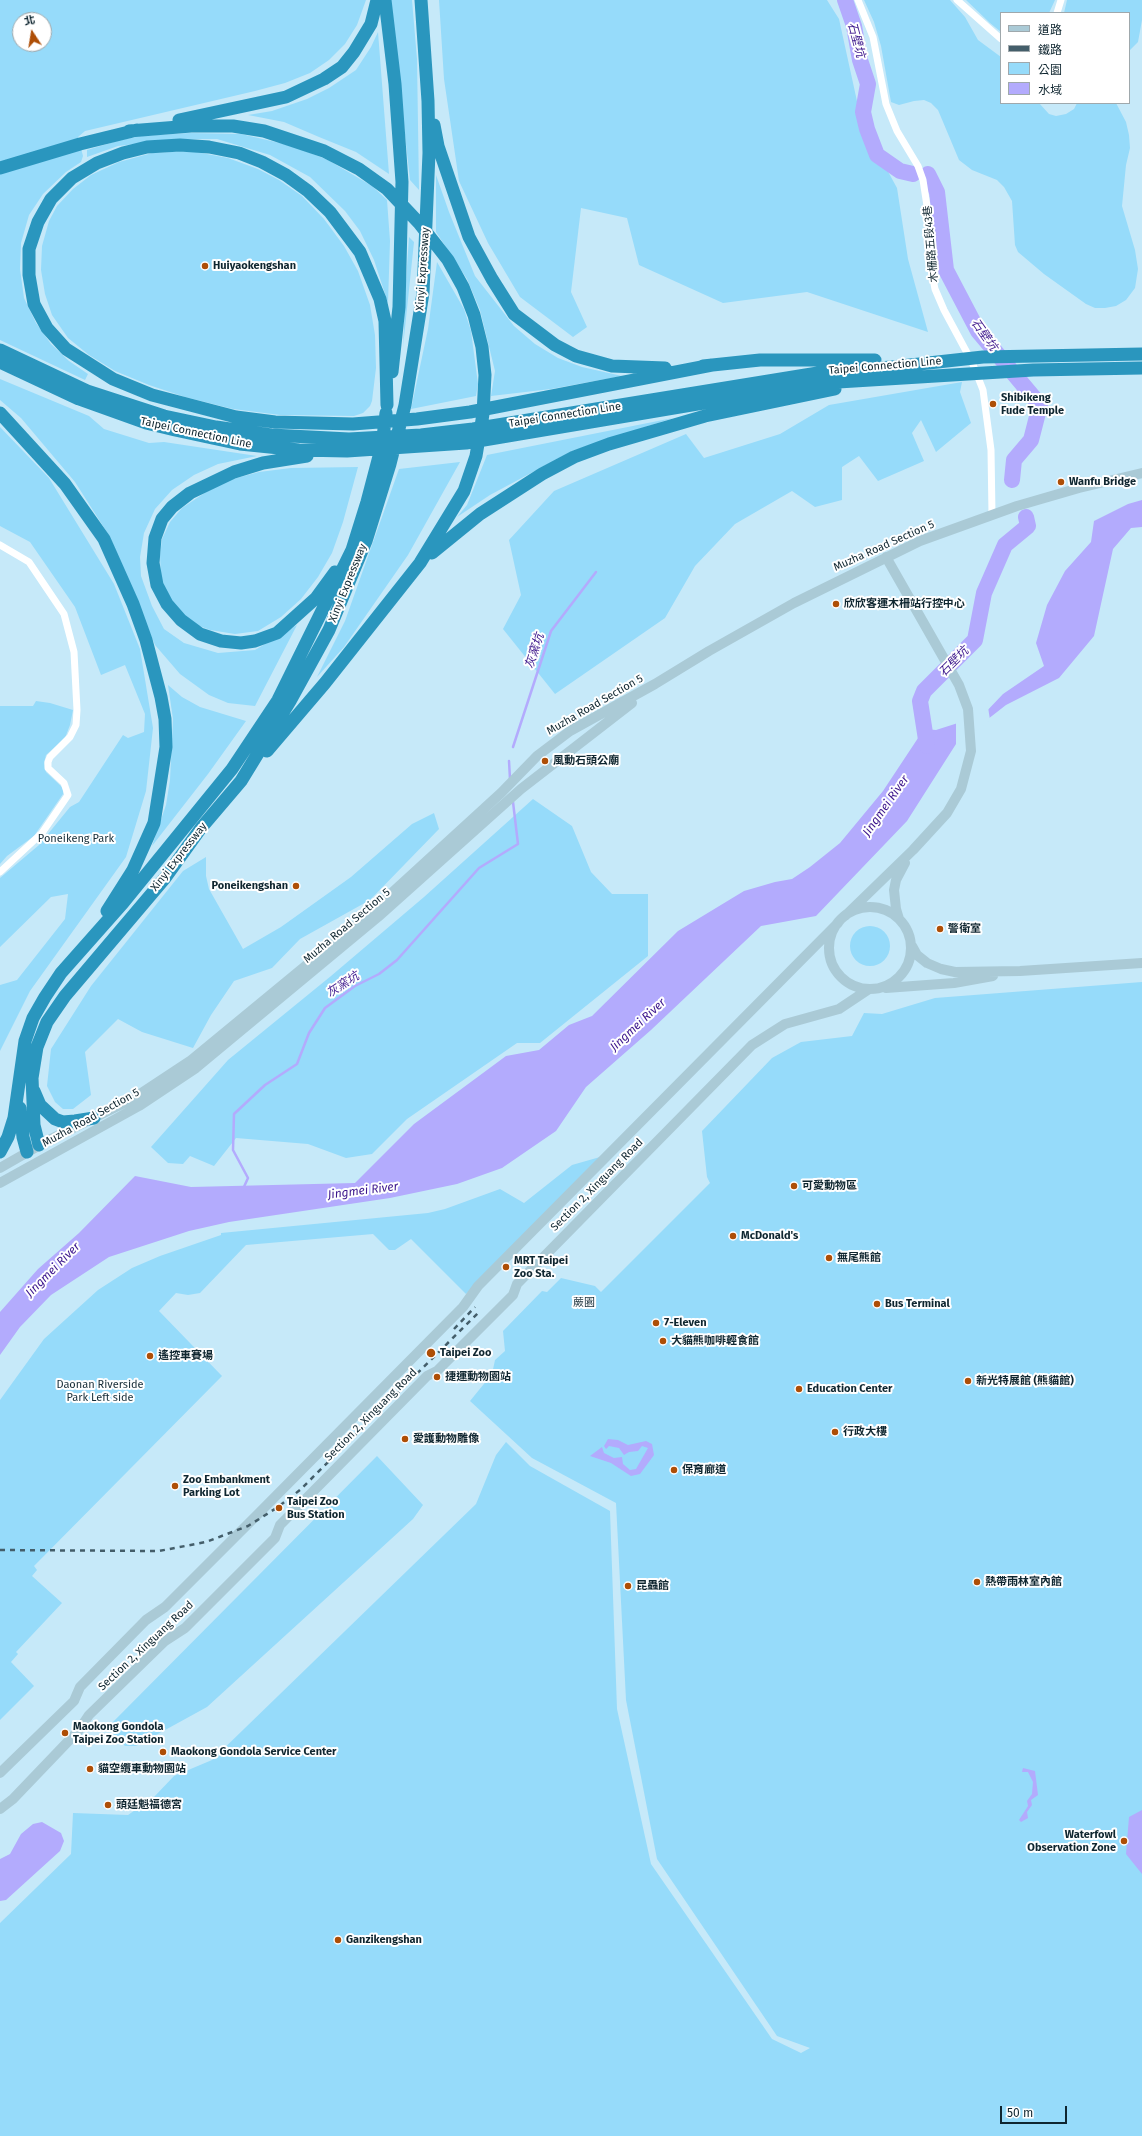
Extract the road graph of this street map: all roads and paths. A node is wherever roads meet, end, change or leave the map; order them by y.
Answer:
1 (377, 0) edge
2 (385, 0) edge
3 (421, 0) edge
4 (858, 0) edge
5 (957, 0) edge
6 (1061, 0) edge
7 (1057, 12) edge
8 (1000, 38) edge
9 (428, 101) junction
10 (129, 132) junction
11 (0, 168) edge
12 (0, 350) edge
13 (1142, 354) edge
14 (0, 362) edge
15 (712, 365) junction
16 (892, 368) junction
17 (1142, 368) edge
18 (48, 380) junction
19 (387, 405) junction
20 (4, 417) edge
21 (348, 445) junction
22 (1142, 473) edge
23 (367, 502) junction
24 (992, 514) junction
25 (0, 545) edge
26 (886, 557) junction
27 (420, 563) junction
28 (655, 684) junction
29 (570, 731) junction
30 (574, 748) junction
31 (241, 781) junction
32 (913, 850) junction
33 (0, 872) edge
34 (841, 919) junction
35 (899, 919) junction
36 (912, 946) junction
37 (84, 948) junction
38 (1142, 963) edge
39 (1020, 971) junction
40 (873, 989) junction
41 (26, 1077) junction
42 (94, 1118) junction
43 (39, 1145) junction
44 (0, 1152) edge
45 (27, 1152) junction
46 (38, 1161) junction
47 (0, 1168) edge
48 (0, 1183) edge
49 (0, 1774) edge
50 (0, 1809) edge

1 - 10 highway
2 - 19 highway, Xinyi Expressway
3 - 9 highway, Xinyi Expressway
4 - 24 street, 木柵路五段43巷
5 - 8 street
6 - 7 street
9 - 15 highway
9 - 31 highway, Xinyi Expressway
10 - 11 highway
10 - 27 highway
12 - 18 highway, Taipei Connection Line
13 - 16 highway, Taipei Connection Line
14 - 18 highway, Taipei Connection Line
15 - 16 highway
15 - 19 highway
16 - 17 highway, Taipei Connection Line
16 - 21 highway, Taipei Connection Line
16 - 27 highway
18 - 21 highway, Taipei Connection Line
19 - 23 highway, Xinyi Expressway
20 - 37 highway
21 - 23 highway
22 - 24 street, Muzha Road Section 5
23 - 37 highway, Xinyi Expressway
24 - 26 street, Muzha Road Section 5
25 - 33 street
26 - 28 street, Muzha Road Section 5
26 - 32 street, Section 2, Xinguang Road
27 - 31 highway
28 - 29 street, Muzha Road Section 5
28 - 30 street, Muzha Road Section 5
29 - 30 street
29 - 42 street, Muzha Road Section 5
30 - 46 street, Muzha Road Section 5
31 - 41 highway, Xinyi Expressway
32 - 34 street, Section 2, Xinguang Road
32 - 35 street, Section 2, Xinguang Road
34 - 35 street
34 - 40 street
34 - 49 street, Section 2, Xinguang Road
35 - 36 street
36 - 39 street, Section 2, Xinguang Road
36 - 40 street
37 - 41 highway, Xinyi Expressway
38 - 39 street, Section 2, Xinguang Road
39 - 40 street, Section 2, Xinguang Road
40 - 50 street, Section 2, Xinguang Road
41 - 42 highway
41 - 43 highway
41 - 44 highway
41 - 45 highway
42 - 43 street, Muzha Road Section 5
43 - 45 street, Muzha Road Section 5
43 - 46 street
45 - 46 street
45 - 47 street, Muzha Road Section 5
46 - 48 street, Muzha Road Section 5

